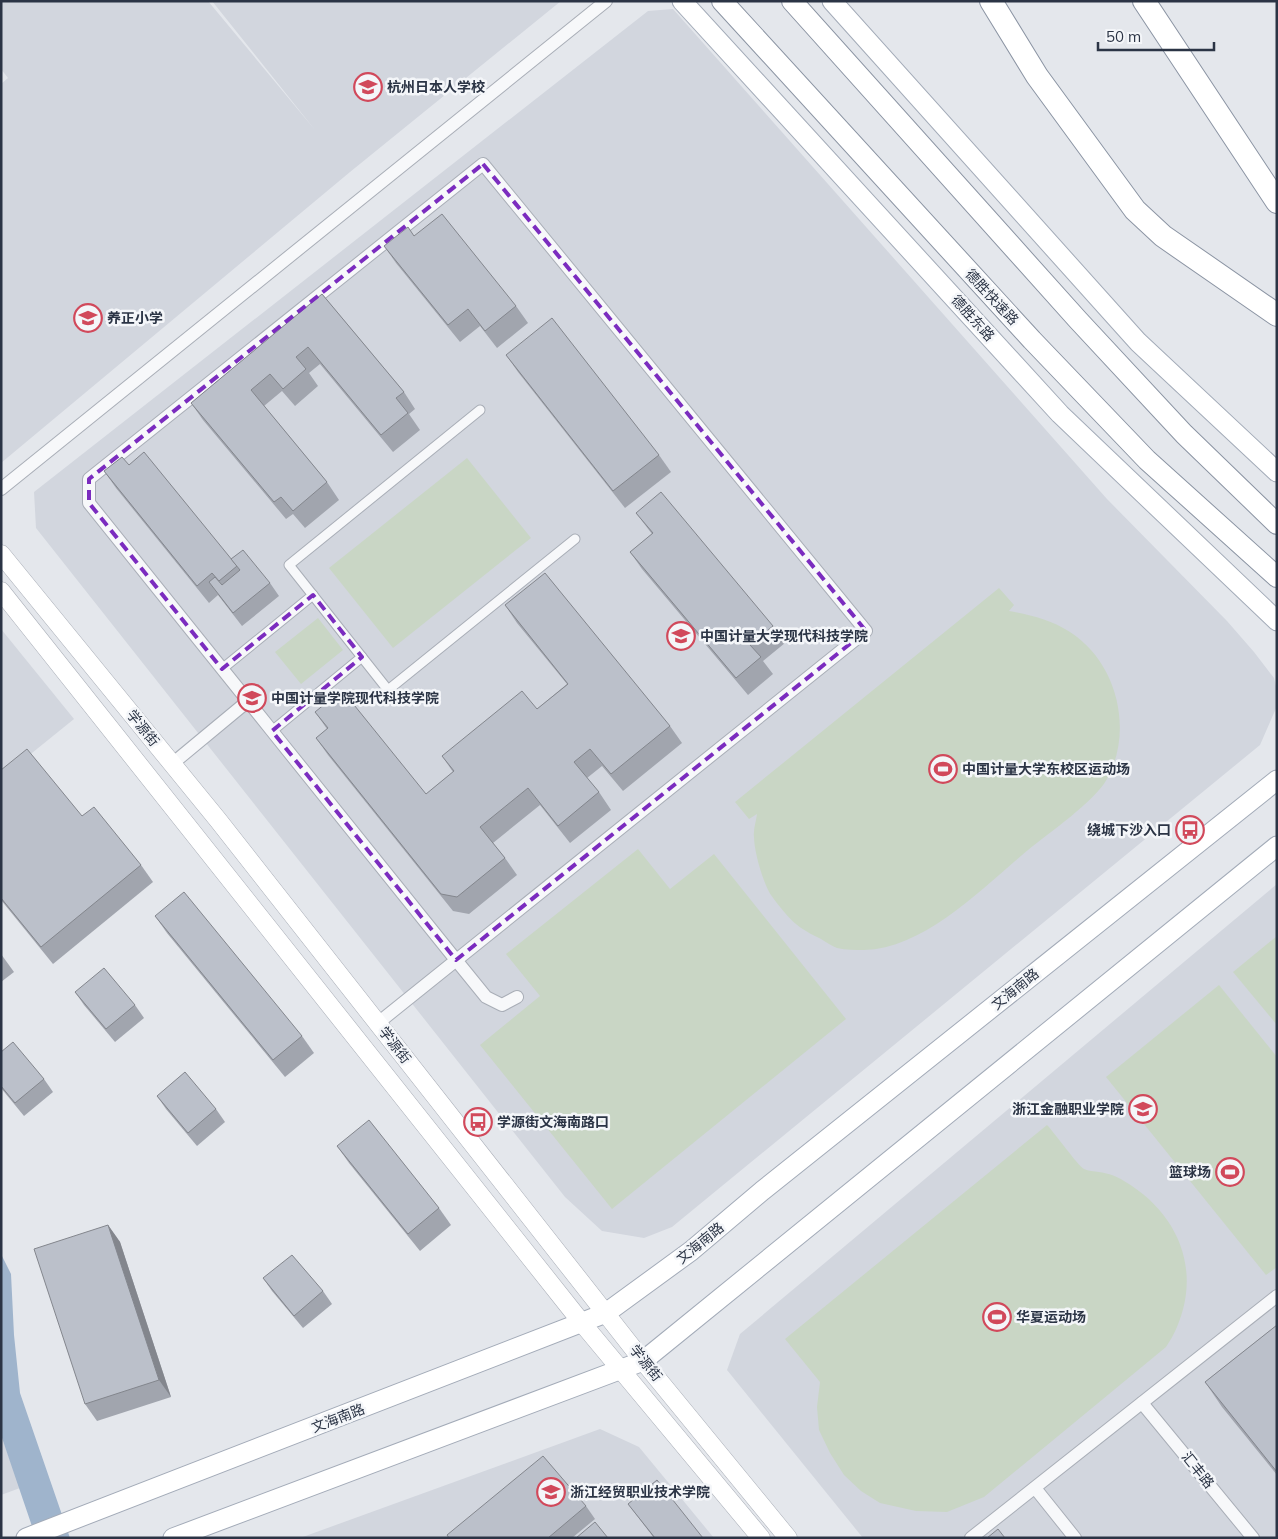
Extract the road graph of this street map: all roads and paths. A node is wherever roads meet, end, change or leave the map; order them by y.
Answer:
1 (606, 1) edge
2 (682, 1) edge
3 (722, 1) edge
4 (792, 1) edge
5 (832, 1) edge
6 (991, 1) edge
7 (1144, 1) edge
8 (1277, 202) edge
9 (1269, 309) edge
10 (480, 410) dead end
11 (1277, 472) edge
12 (1, 489) edge
13 (1277, 524) edge
14 (575, 539) dead end
15 (1, 554) edge
16 (1277, 577) edge
17 (1, 591) edge
18 (313, 595) junction
19 (1277, 621) edge
20 (362, 657) junction
21 (222, 669) junction
22 (248, 701) junction
23 (272, 731) junction
24 (172, 764) junction
25 (1277, 780) edge
26 (1277, 846) edge
27 (456, 960) junction
28 (517, 997) dead end
29 (378, 1023) junction
30 (1277, 1296) edge
31 (606, 1313) junction
32 (582, 1323) junction
33 (643, 1360) junction
34 (620, 1369) junction
35 (1142, 1403) junction
36 (1035, 1488) junction
37 (26, 1538) edge
38 (173, 1538) edge
39 (760, 1538) edge
40 (788, 1538) edge
41 (971, 1538) edge
42 (1075, 1538) edge
43 (1252, 1538) edge

1 - 12 street
2 - 19 main road, 德胜东路
3 - 16 highway, 德胜快速路
4 - 13 highway
5 - 11 main road
6 - 9 highway
7 - 8 highway
10 - 18 street
14 - 20 street
15 - 24 main road, 学源街
17 - 32 main road
18 - 20 street
18 - 21 street
20 - 23 street
21 - 22 street
21 - 27 street
22 - 23 street
22 - 24 street
23 - 27 street
24 - 29 main road, 学源街
25 - 31 main road, 文海南路
26 - 33 main road
27 - 28 street
27 - 29 street
29 - 31 main road, 学源街
30 - 35 street
31 - 32 main road, 文海南路
31 - 33 main road, 学源街
32 - 34 main road
32 - 37 main road, 文海南路
33 - 34 main road
33 - 40 main road, 学源街
34 - 38 main road
34 - 39 main road
35 - 36 street
35 - 43 street, 汇丰路
36 - 41 street
36 - 42 street

